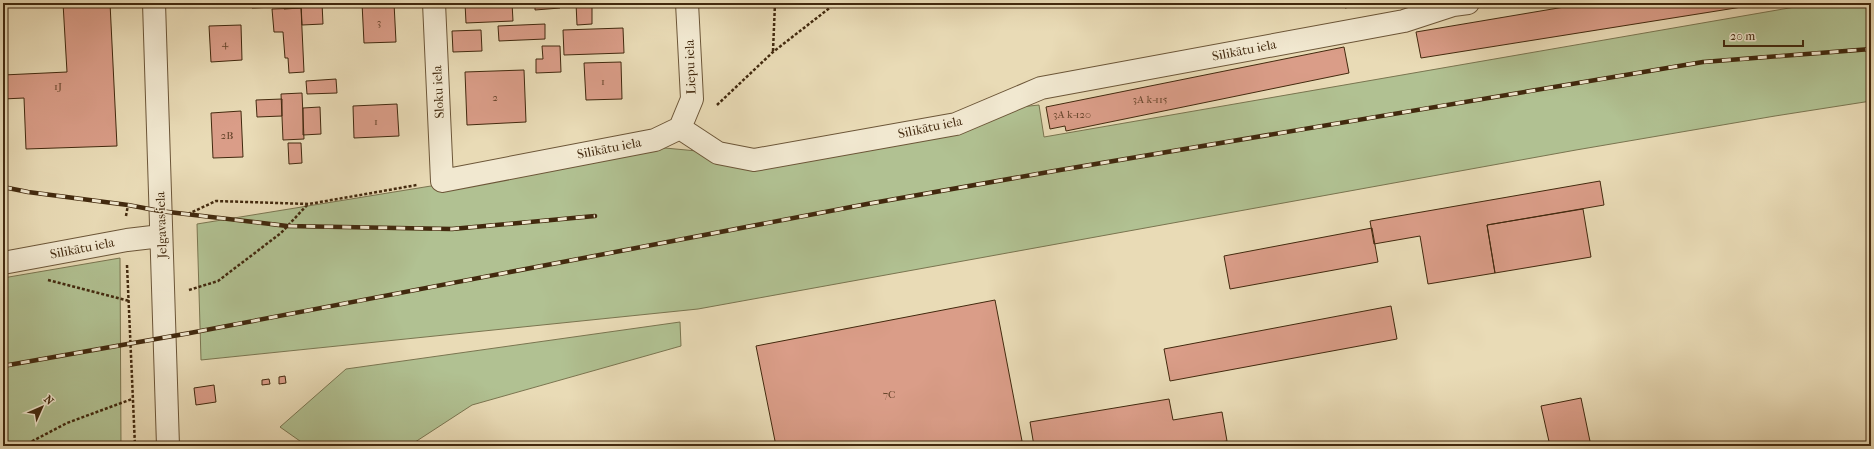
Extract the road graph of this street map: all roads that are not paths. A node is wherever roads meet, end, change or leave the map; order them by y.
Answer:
1 (154, 3) edge
2 (434, 3) edge
3 (688, 3) edge
4 (1468, 3) edge
5 (680, 128) junction
6 (442, 181) joint
7 (161, 236) junction
8 (3, 263) edge
9 (168, 446) edge

1 - 7 street, Jelgavas iela
2 - 6 street, Sloku iela
3 - 5 street, Liepu iela
4 - 5 street, Silikātu iela
5 - 6 street, Silikātu iela
7 - 8 street, Silikātu iela
7 - 9 street, Jelgavas iela

